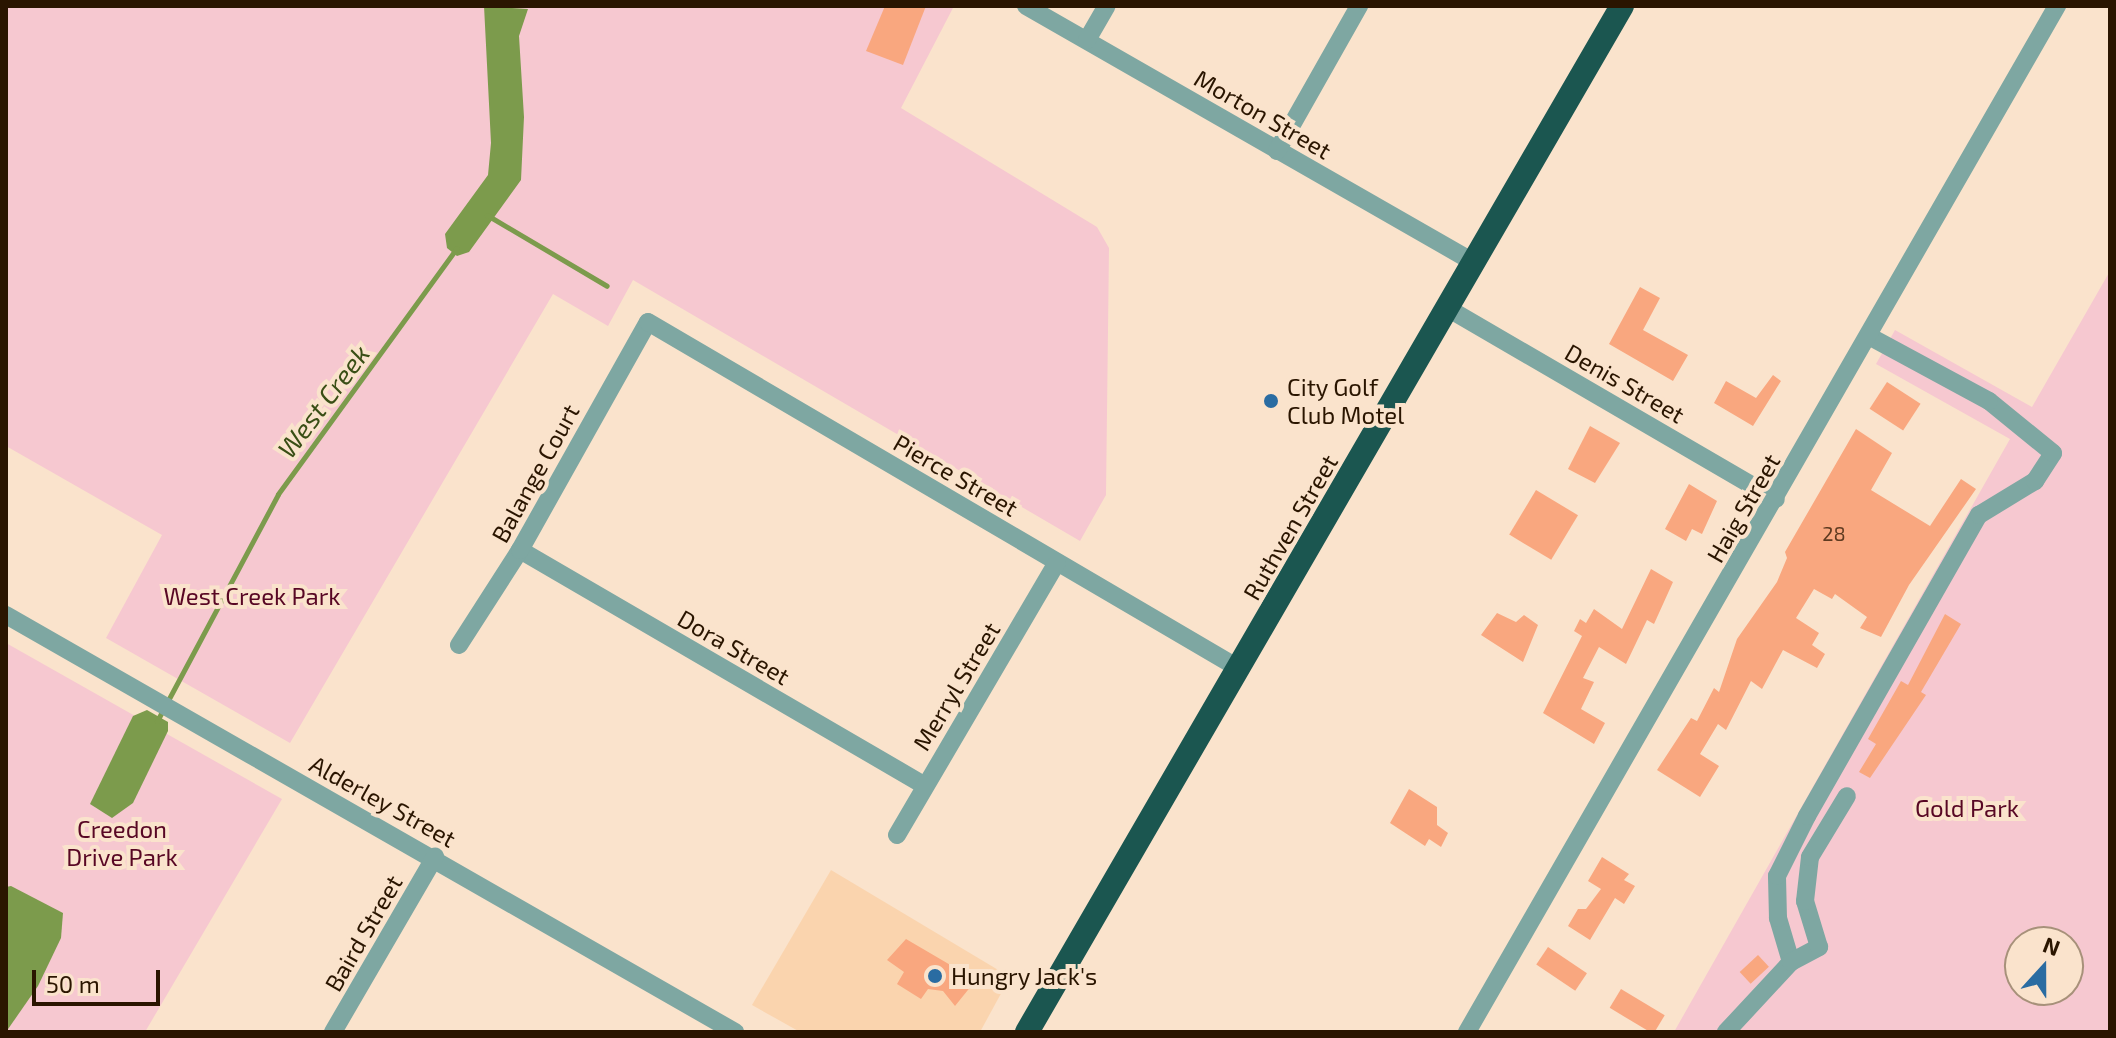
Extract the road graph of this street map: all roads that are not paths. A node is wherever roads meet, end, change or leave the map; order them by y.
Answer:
1 (1026, 6) edge
2 (1107, 6) edge
3 (1359, 6) edge
4 (1622, 6) edge
5 (2057, 6) edge
6 (1087, 40) junction
7 (1277, 151) junction
8 (1475, 263) junction
9 (1449, 309) junction
10 (648, 322) joint
11 (1869, 336) junction
12 (1776, 499) junction
13 (520, 550) junction
14 (1057, 562) junction
15 (6, 615) edge
16 (459, 645) dead end
17 (1240, 669) junction
18 (924, 785) junction
19 (1847, 796) dead end
20 (897, 835) dead end
21 (435, 857) junction
22 (1791, 962) junction
23 (333, 1032) edge
24 (735, 1032) edge
25 (1027, 1032) edge
26 (1467, 1032) edge
27 (1726, 1032) edge

1 - 6 street, Morton Street
2 - 6 street
3 - 7 street
4 - 8 highway, Ruthven Street
5 - 11 street, Haig Street
6 - 7 street, Morton Street
7 - 8 street, Morton Street
8 - 9 highway, Ruthven Street
9 - 12 street, Denis Street
9 - 17 highway, Ruthven Street
10 - 13 street, Balange Court
10 - 14 street, Pierce Street
11 - 12 street, Haig Street
11 - 22 street
12 - 26 street, Haig Street
13 - 16 street, Balange Court
13 - 18 street, Dora Street
14 - 17 street, Pierce Street
14 - 18 street, Merryl Street
15 - 21 street, Alderley Street
17 - 25 highway, Ruthven Street
18 - 20 street, Merryl Street
19 - 22 street
21 - 23 street, Baird Street
21 - 24 street, Alderley Street
22 - 27 street

